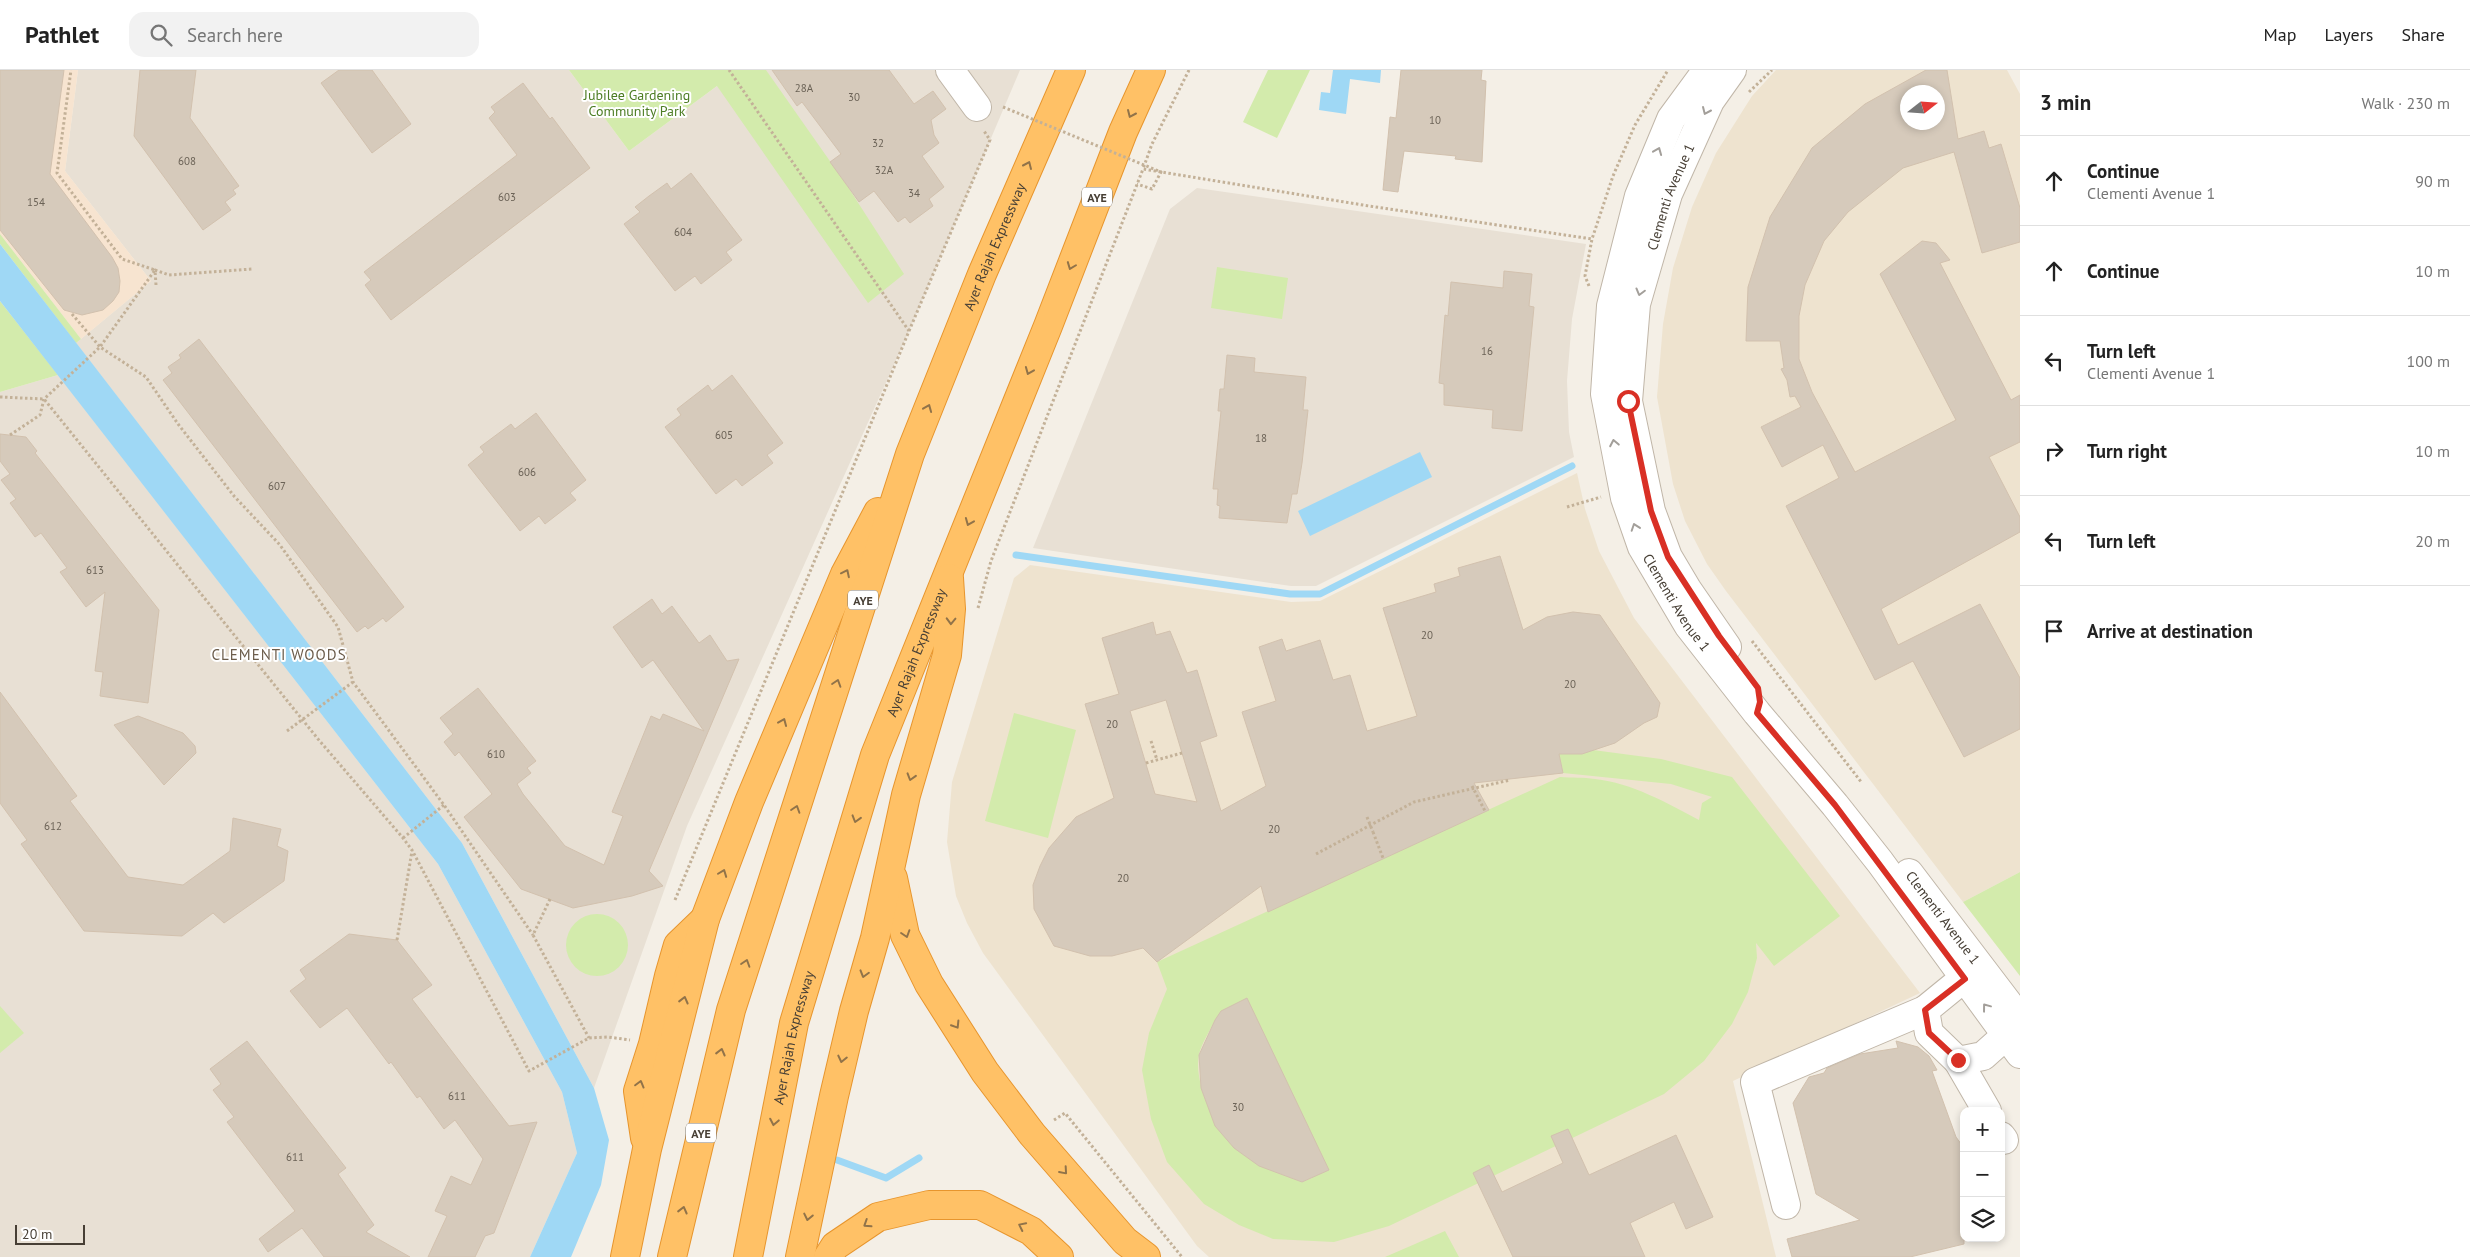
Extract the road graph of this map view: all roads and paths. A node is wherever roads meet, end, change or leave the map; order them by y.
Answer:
1 (71, 70) edge
2 (729, 70) edge
3 (950, 70) edge
4 (1071, 70) edge
5 (1151, 70) edge
6 (1190, 70) edge
7 (1668, 70) edge
8 (1707, 70) edge
9 (1732, 70) edge
10 (1772, 70) edge
11 (1744, 100) dead end
12 (986, 113) junction
13 (1635, 126) dead end
14 (1143, 169) junction
15 (1137, 184) junction
16 (1592, 238) dead end
17 (1639, 245) junction
18 (252, 268) dead end
19 (155, 270) junction
20 (156, 284) dead end
21 (72, 314) dead end
22 (909, 331) junction
23 (100, 347) junction
24 (0, 397) edge
25 (44, 399) junction
26 (10, 435) dead end
27 (910, 454) junction
28 (1617, 497) junction
29 (1567, 507) dead end
30 (1651, 511) junction
31 (991, 562) dead end
32 (949, 572) junction
33 (1747, 635) dead end
34 (352, 682) junction
35 (1758, 701) junction
36 (303, 719) junction
37 (288, 731) dead end
38 (1151, 742) dead end
39 (1182, 753) dead end
40 (1157, 759) junction
41 (1146, 763) dead end
42 (1510, 780) dead end
43 (1862, 783) dead end
44 (1472, 785) dead end
45 (444, 805) junction
46 (1486, 811) dead end
47 (1367, 817) dead end
48 (403, 838) junction
49 (412, 850) junction
50 (1316, 854) dead end
51 (1383, 858) dead end
52 (891, 869) junction
53 (550, 898) dead end
54 (675, 900) dead end
55 (705, 919) junction
56 (533, 935) junction
57 (397, 940) dead end
58 (1973, 972) junction
59 (1925, 1010) junction
60 (2017, 1033) edge
61 (589, 1038) junction
62 (652, 1044) junction
63 (1958, 1060) junction
64 (1985, 1107) edge
65 (1032, 1134) junction
66 (647, 1149) junction
67 (1786, 1205) dead end
68 (1134, 1252) edge
69 (625, 1257) edge
70 (672, 1257) edge
71 (748, 1257) edge
72 (800, 1257) edge
73 (828, 1257) edge
74 (1059, 1257) edge
75 (1182, 1257) edge

1 - 19 path
2 - 22 path
3 - 12 street
27 -> 4 highway, Ayer Rajah Expressway / AYE
5 -> 32 highway, Ayer Rajah Expressway / AYE
6 - 14 path
7 - 13 path
17 -> 8 street, Clementi Avenue 1
9 -> 17 street, Clementi Avenue 1
10 - 11 path
12 - 15 path, bridge
12 - 22 path
14 - 15 path
14 - 16 path
15 - 31 path
28 -> 17 street, Clementi Avenue 1
17 -> 30 street, Clementi Avenue 1
18 - 19 path
19 - 20 path
19 - 23 path
21 - 23 path
22 - 54 path
23 - 25 path
23 - 34 path
24 - 25 path
25 - 26 path
25 - 36 path
55 -> 27 highway
70 -> 27 highway, Ayer Rajah Expressway / AYE
28 - 29 path
28 - 30 street
35 -> 28 street, Clementi Avenue 1
30 - 35 street, Clementi Avenue 1
32 -> 52 highway
32 -> 71 highway, Ayer Rajah Expressway / AYE
33 - 43 path
34 - 36 path
34 - 45 path
35 - 58 street, Clementi Avenue 1
36 - 37 path
36 - 48 path
38 - 40 path
39 - 40 path
40 - 41 path
42 - 50 path
44 - 46 path
45 - 48 path
45 - 56 path
47 - 51 path, bridge
48 - 49 path
49 - 57 path
49 - 61 path
52 -> 65 highway
52 -> 72 highway
53 - 56 path
55 - 62 highway
66 -> 55 highway
56 - 61 path
58 - 59 street
58 - 60 street, Clementi Avenue 1
59 - 63 street
59 - 67 street
60 - 63 street
61 - 62 path
66 -> 62 highway
63 - 64 street
65 -> 68 highway
65 - 75 path
66 - 69 highway
74 -> 73 highway

